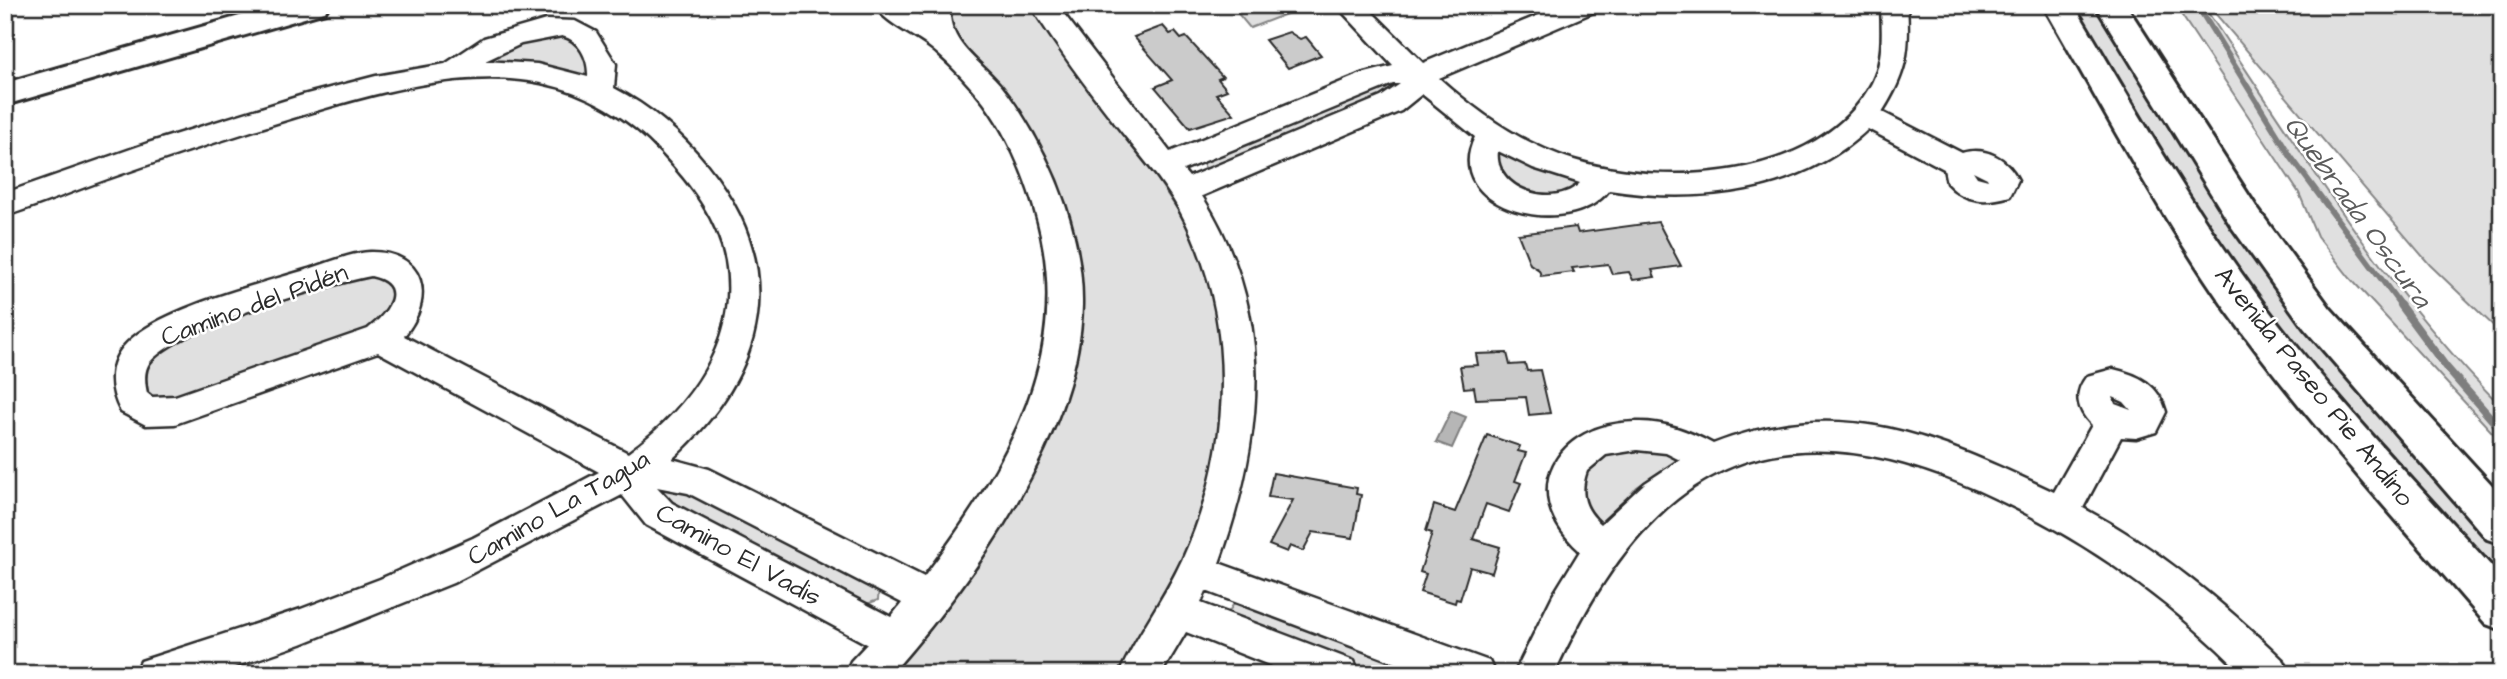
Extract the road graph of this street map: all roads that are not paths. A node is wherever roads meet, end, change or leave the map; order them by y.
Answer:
1 (263, 5) edge
2 (314, 5) edge
3 (887, 5) edge
4 (937, 5) edge
5 (1043, 5) edge
6 (1349, 5) edge
7 (1587, 5) edge
8 (1894, 5) edge
9 (2058, 5) edge
10 (2110, 5) edge
11 (946, 46) junction
12 (453, 72) junction
13 (1420, 75) junction
14 (5, 78) edge
15 (598, 90) junction
16 (5, 94) edge
17 (1866, 116) junction
18 (1491, 134) junction
19 (1959, 164) dead end
20 (1164, 166) junction
21 (1601, 178) junction
22 (1184, 192) junction
23 (5, 205) edge
24 (380, 338) junction
25 (2113, 420) dead end
26 (1711, 460) junction
27 (630, 471) junction
28 (2061, 513) junction
29 (2502, 526) edge
30 (1603, 548) junction
31 (1196, 571) junction
32 (931, 599) junction
33 (2502, 610) edge
34 (1177, 611) junction
35 (897, 640) junction
36 (155, 674) edge
37 (866, 674) edge
38 (1139, 674) edge
39 (1340, 674) edge
40 (1475, 674) edge
41 (1534, 674) edge
42 (2270, 674) edge

1 - 14 main road
2 - 16 main road
3 - 11 street
4 - 11 street
5 - 20 street
6 - 13 street
7 - 13 street
8 - 17 street
9 - 33 main road, Avenida Paseo Pie Andino
10 - 29 main road, Avenida Paseo Pie Andino
11 - 32 street
12 - 15 street, Camino La Tagua
12 - 15 street, Camino La Tagua
12 - 23 street, Camino La Tagua
13 - 18 street
13 - 20 street
13 - 22 street
15 - 27 street, Camino La Tagua
17 - 19 street
17 - 21 street
18 - 21 street
18 - 21 street
20 - 22 street
22 - 31 street
24 - 24 street, Camino del Pidén
24 - 27 street
25 - 28 street
26 - 28 street
26 - 30 street
26 - 30 street
27 - 32 street, Camino El Vadis
27 - 35 street, Camino El Vadis
27 - 36 street, Camino La Tagua
28 - 42 street
30 - 41 street
31 - 34 street
31 - 40 street
32 - 35 street
34 - 38 street
34 - 39 street
35 - 37 street

